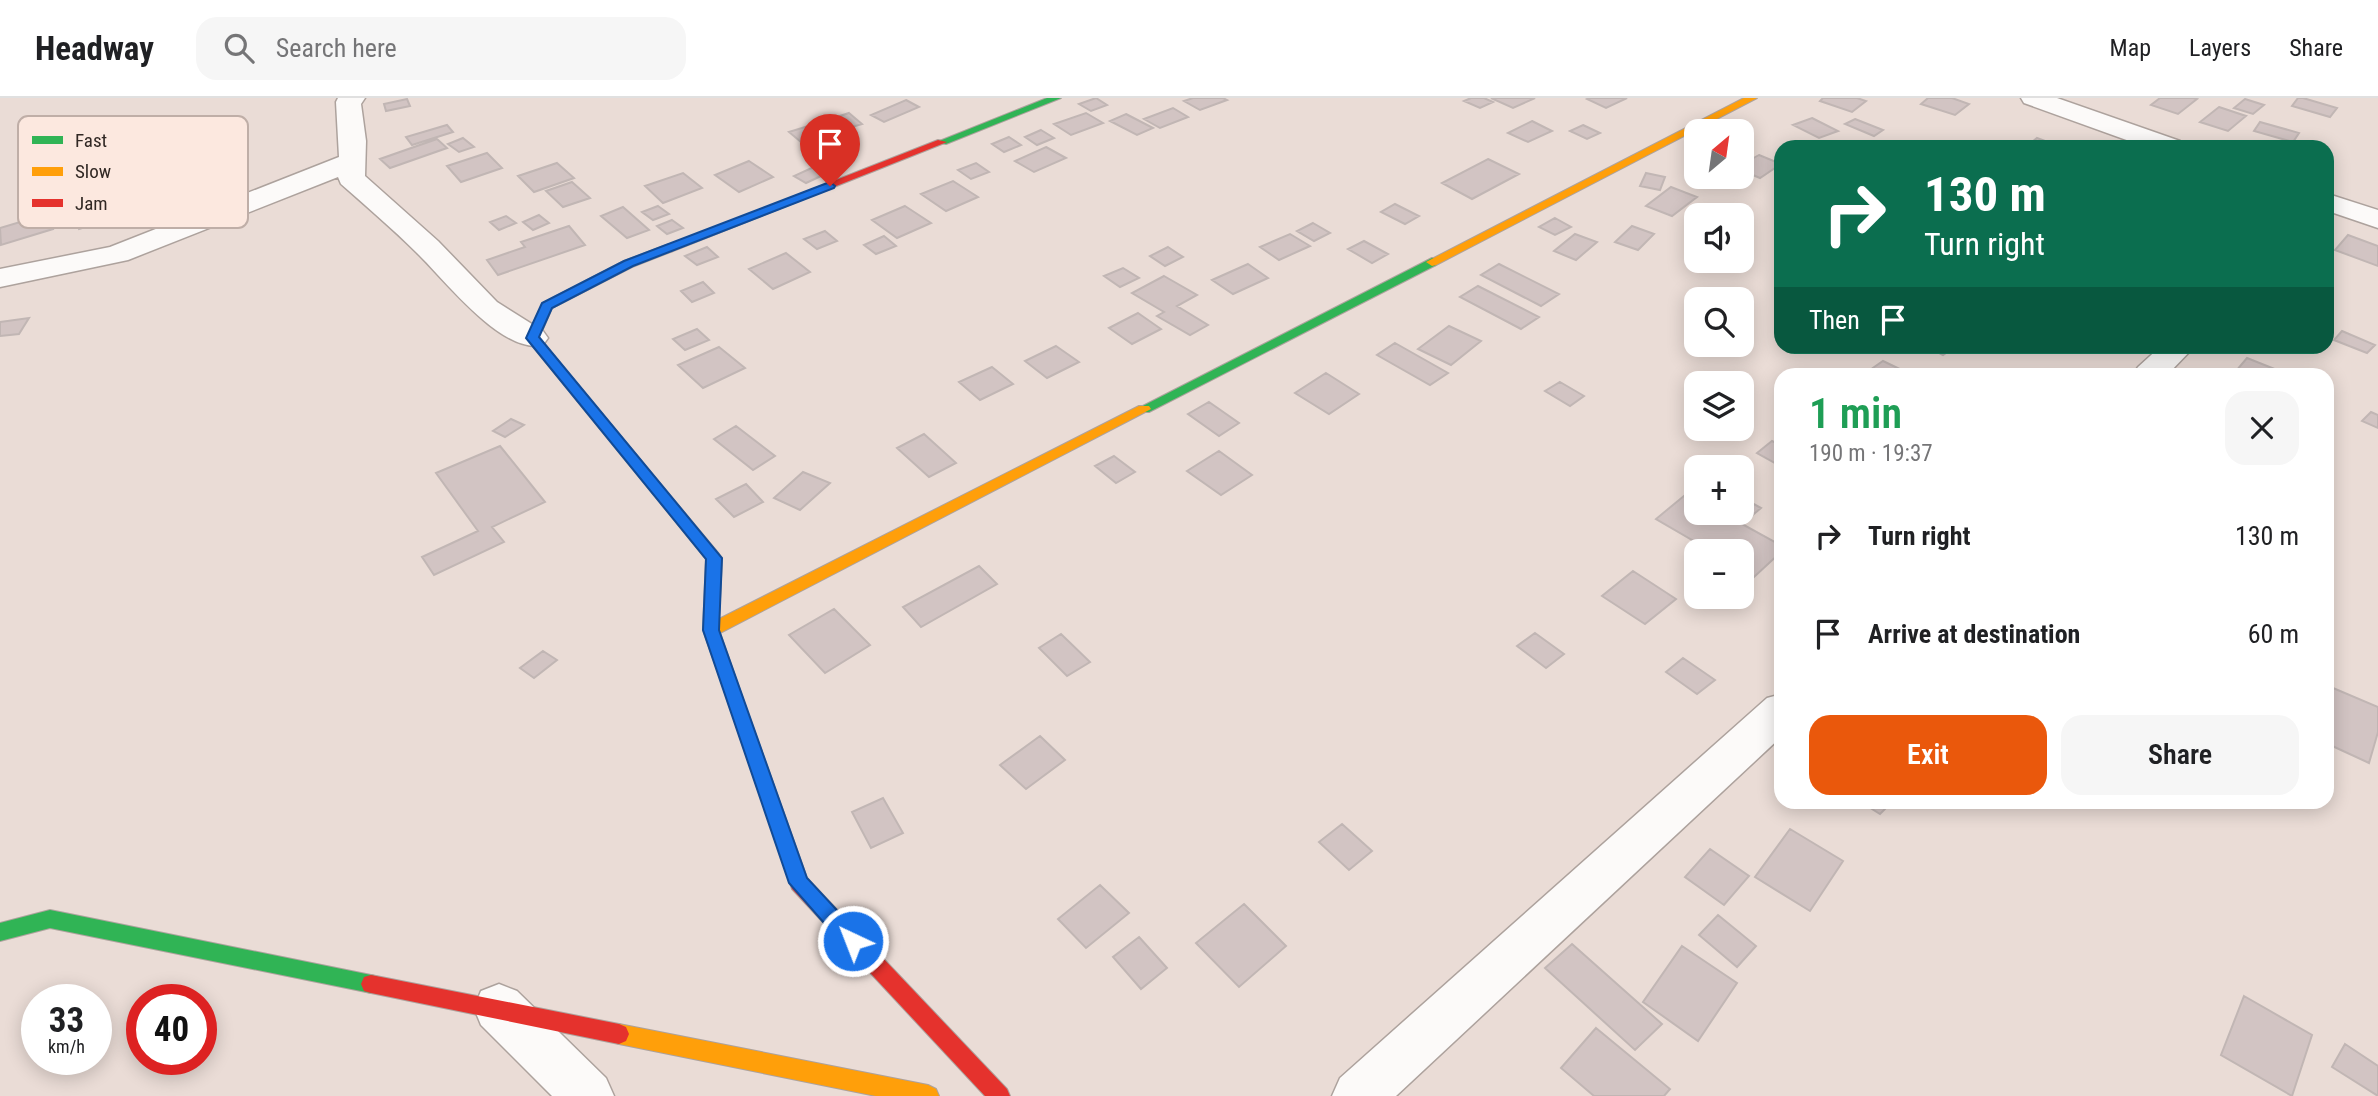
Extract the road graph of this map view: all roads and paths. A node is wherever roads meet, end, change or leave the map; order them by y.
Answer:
1 (353, 98) edge
2 (1056, 98) edge
3 (1752, 98) edge
4 (2033, 98) edge
5 (2151, 140) edge
6 (352, 161) junction
7 (248, 205) edge
8 (2334, 208) edge
9 (2378, 220) edge
10 (186, 228) edge
11 (0, 278) edge
12 (532, 338) junction
13 (2171, 354) edge
14 (2156, 368) edge
15 (711, 630) junction
16 (1774, 717) edge
17 (0, 932) edge
18 (499, 1008) junction
19 (588, 1096) edge
20 (928, 1096) edge
21 (999, 1096) edge
22 (1358, 1096) edge

1 - 6 street
2 - 12 street
3 - 15 street
4 - 5 street
6 - 7 street
6 - 12 street
8 - 9 street
10 - 11 street
12 - 15 street
13 - 14 street
15 - 21 street
16 - 22 street
17 - 18 street
18 - 19 street
18 - 20 street

